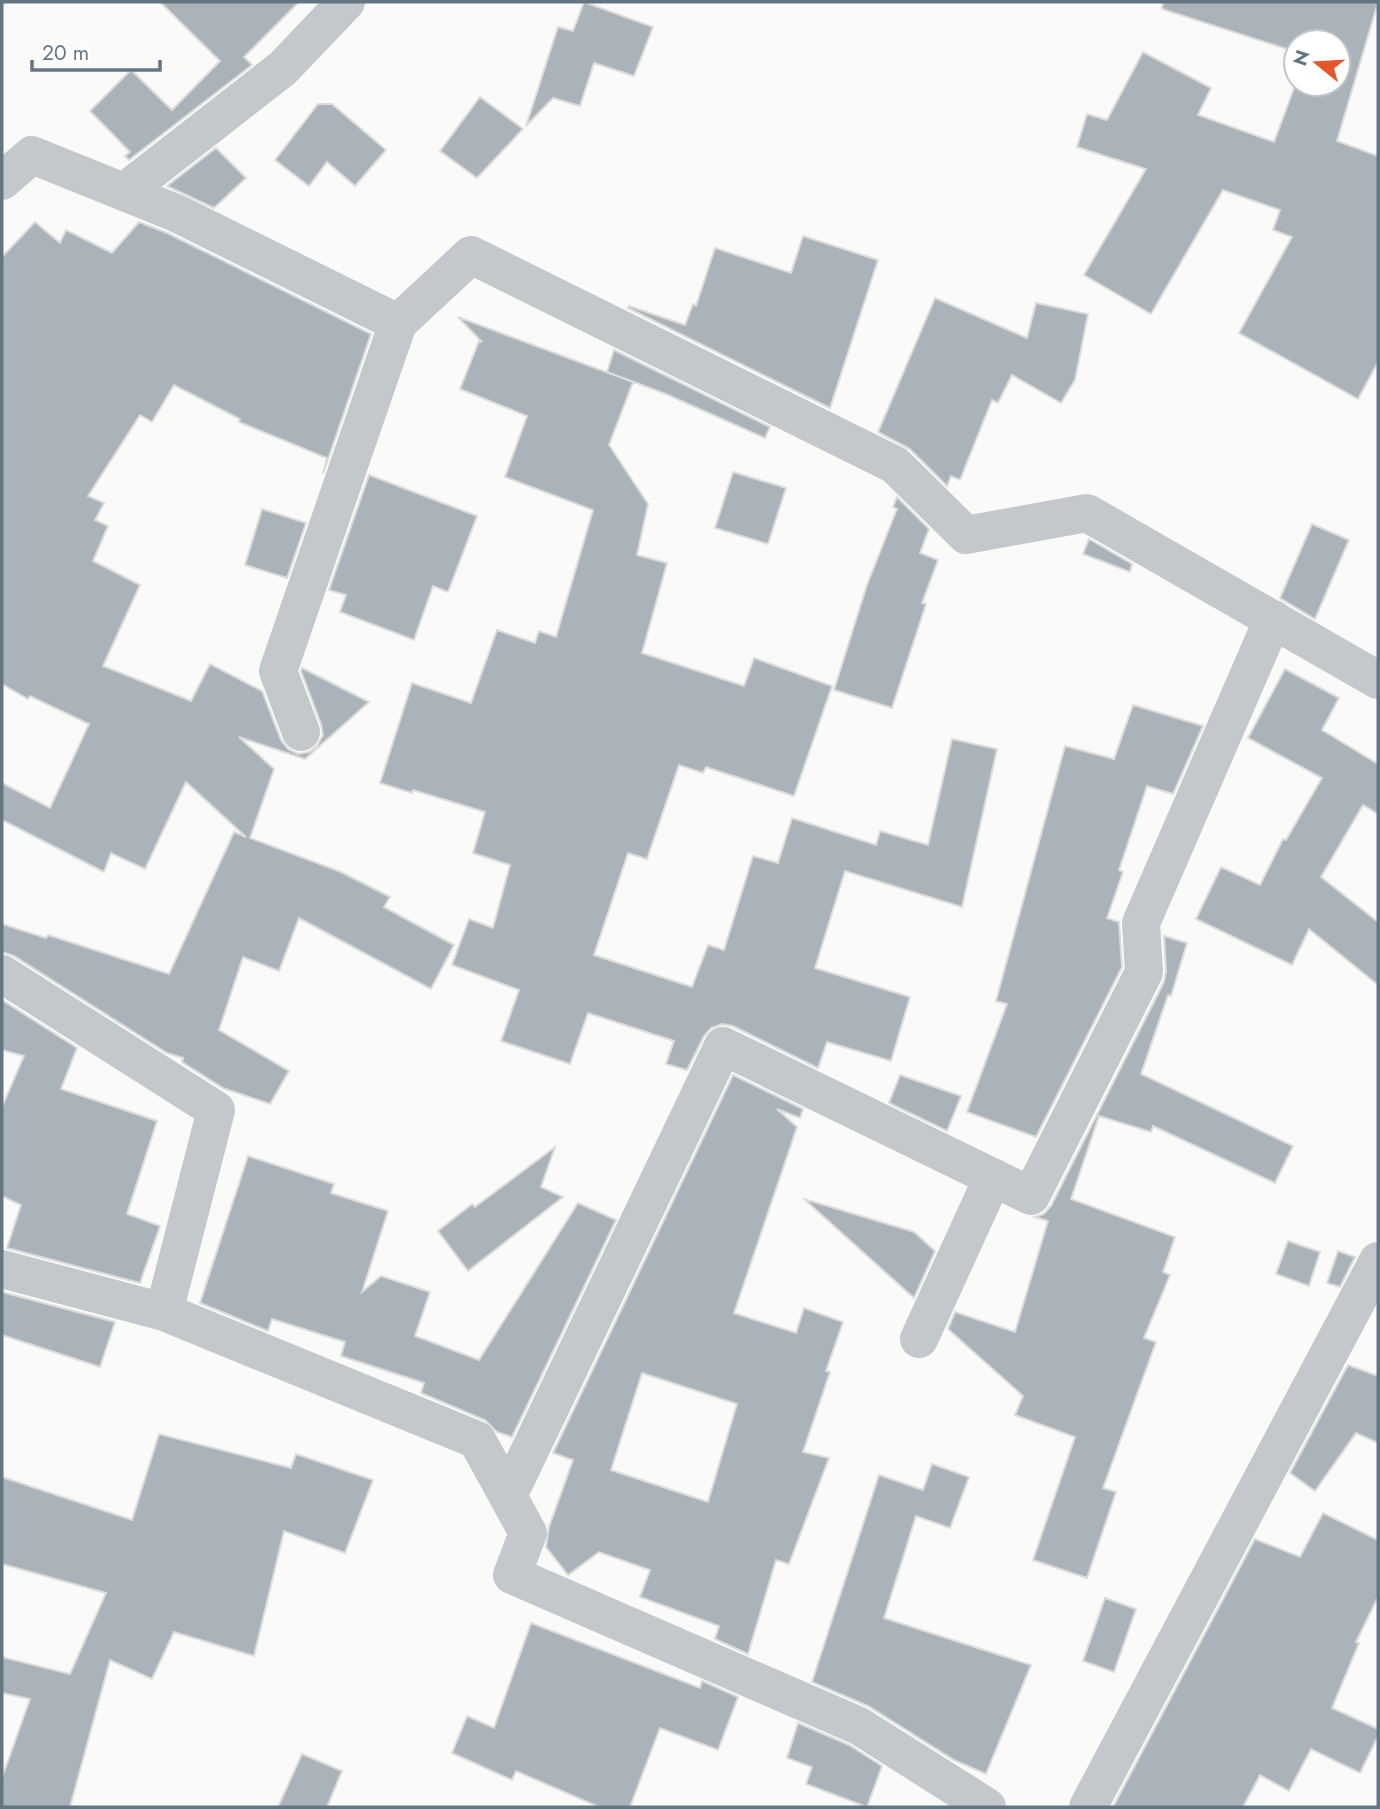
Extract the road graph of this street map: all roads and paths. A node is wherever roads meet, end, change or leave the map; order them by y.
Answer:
1 (346, 2) edge
2 (2, 181) edge
3 (124, 192) junction
4 (398, 323) junction
5 (1273, 620) junction
6 (1378, 680) edge
7 (300, 732) dead end
8 (2, 974) edge
9 (993, 1177) junction
10 (1378, 1261) edge
11 (2, 1269) edge
12 (164, 1312) junction
13 (919, 1339) dead end
14 (508, 1496) junction
15 (987, 1807) edge
16 (1088, 1807) edge

1 - 3 street
2 - 3 street
3 - 4 street
4 - 5 street
4 - 7 street
5 - 6 street
5 - 9 street
8 - 12 street
9 - 13 street
9 - 14 street
10 - 16 street
11 - 12 street
12 - 14 street
14 - 15 street

